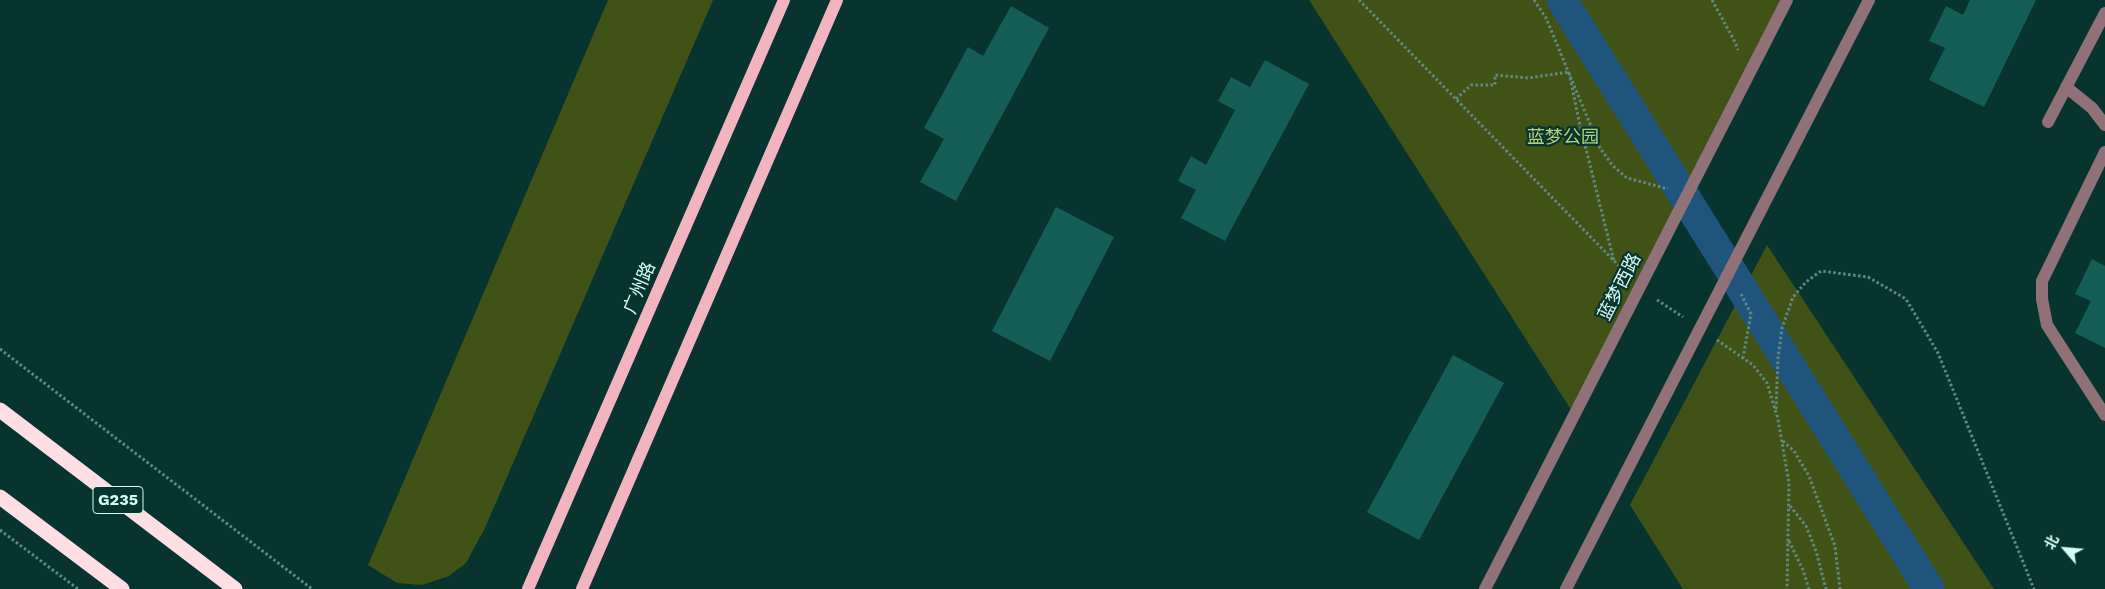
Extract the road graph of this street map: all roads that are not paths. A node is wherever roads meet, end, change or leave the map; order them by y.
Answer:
1 (784, 0) edge
2 (837, 0) edge
3 (1787, 0) edge
4 (1869, 0) edge
5 (2105, 13) edge
6 (2066, 87) junction
7 (2048, 122) dead end
8 (2105, 125) edge
9 (2105, 152) edge
10 (0, 410) edge
11 (2105, 415) edge
12 (0, 497) edge
13 (122, 589) edge
14 (235, 589) edge
15 (528, 589) edge
16 (582, 589) edge
17 (1484, 589) edge
18 (1566, 589) edge

1 - 15 main road, 广州路
2 - 16 main road
3 - 17 street, 蓝梦西路
4 - 18 street
5 - 6 street
6 - 7 street
6 - 8 street
9 - 11 street
10 - 14 highway, G235
12 - 13 highway

